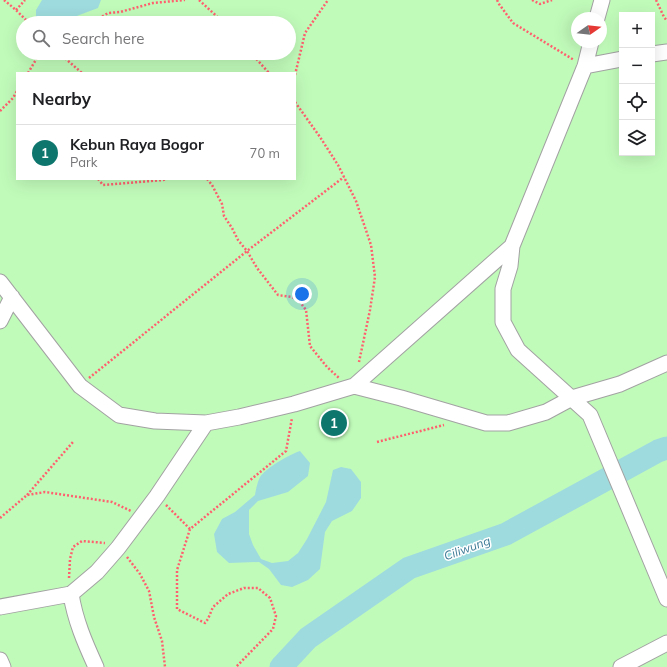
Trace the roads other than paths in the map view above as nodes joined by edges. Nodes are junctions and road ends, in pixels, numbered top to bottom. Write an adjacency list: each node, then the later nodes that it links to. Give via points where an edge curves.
1 (602, 0): 2 (lane)
2 (599, 12)
3 (590, 48): 7 (lane)
4 (667, 52): 5 (lane)
5 (655, 54)
6 (619, 60): 7 (lane)
7 (585, 66): 8 (lane)
8 (512, 246): 13 (lane); 14 (lane, via 510,266 503,289 503,322 518,350)
9 (0, 282): 10 (lane)
10 (12, 296): 11 (lane); 15 (lane, via 80,386 119,415 155,421)
11 (0, 321)
12 (667, 363): 14 (lane, via 620,384)
13 (354, 386): 14 (lane, via 486,423 508,423 546,412); 15 (lane, via 294,404)
14 (572, 398): 17 (lane, via 590,415)
15 (206, 423): 16 (lane, via 118,548 97,572)
16 (71, 594): 18 (lane); 22 (lane, via 80,632)
17 (667, 599)
18 (0, 607)
19 (667, 643): 23 (lane)
20 (0, 660): 21 (lane)
21 (3, 667)
22 (96, 667)
23 (621, 667)

